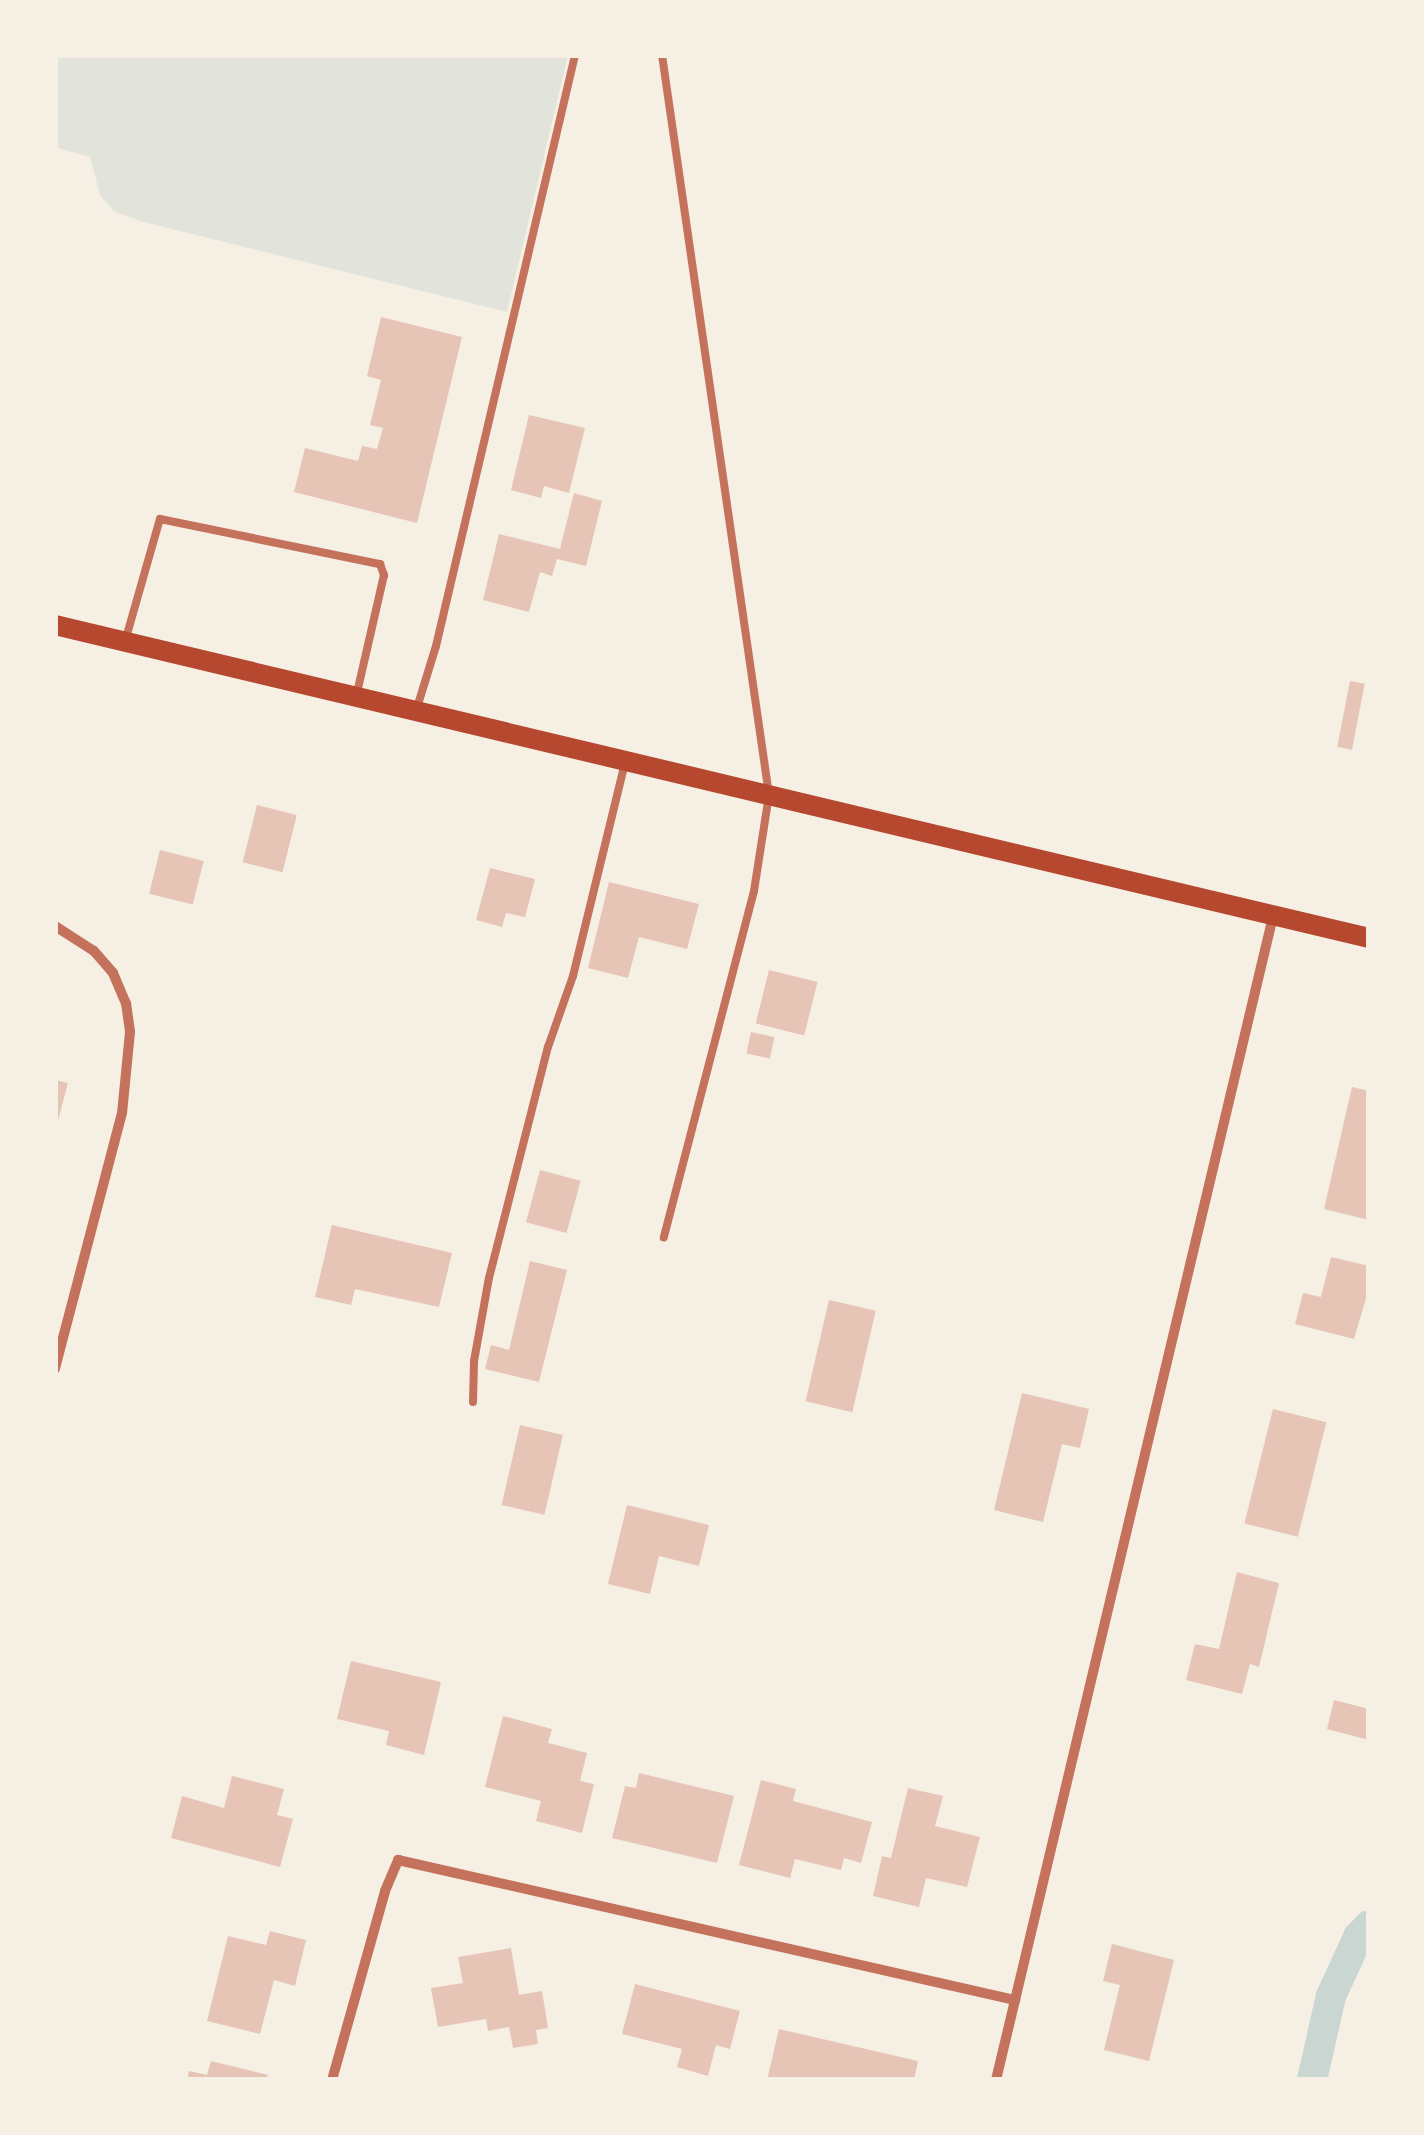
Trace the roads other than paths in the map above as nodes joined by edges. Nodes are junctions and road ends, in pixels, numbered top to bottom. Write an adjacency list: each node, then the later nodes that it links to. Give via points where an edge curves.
1 (575, 55): 6 (lane)
2 (662, 55): 8 (lane)
3 (55, 625): 4 (main road)
4 (125, 642): 5 (main road); 5 (lane, via 160,519 380,564 384,575)
5 (356, 698): 6 (main road)
6 (416, 711): 7 (main road)
7 (625, 762): 8 (main road); 14 (lane, via 574,976 548,1047 488,1278)
8 (770, 796): 9 (main road); 12 (lane, via 754,892)
9 (1274, 916): 11 (main road); 15 (street)
10 (55, 926): 13 (street, via 113,972 126,1003 128,1074)
11 (1369, 938)
12 (664, 1237)
13 (55, 1370)
14 (473, 1402)
15 (1015, 2000): 16 (street, via 398,1860); 17 (street)
16 (332, 2080)
17 (996, 2080)

